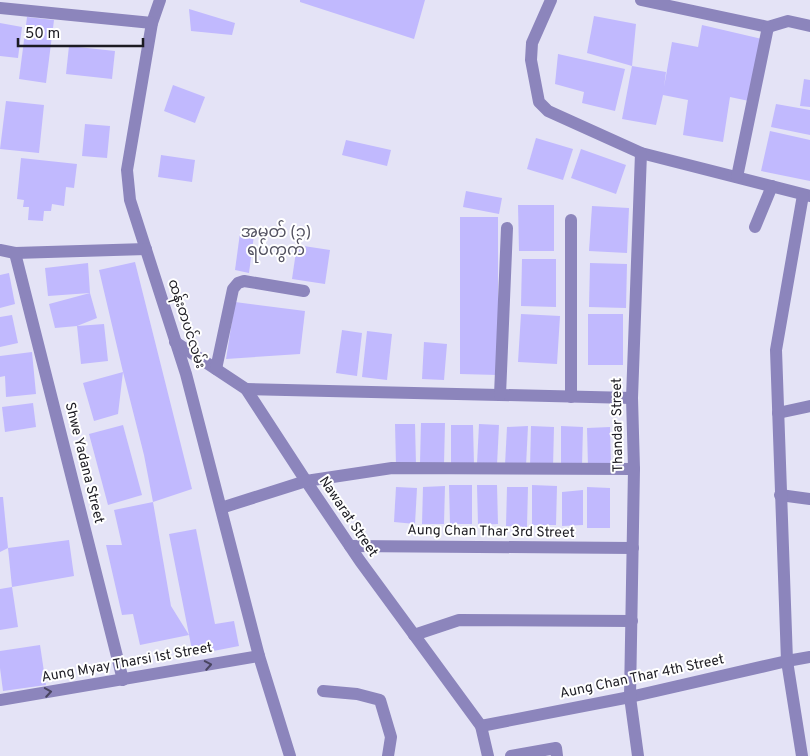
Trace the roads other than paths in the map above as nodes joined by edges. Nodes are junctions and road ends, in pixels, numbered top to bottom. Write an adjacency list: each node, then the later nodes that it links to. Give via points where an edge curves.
1 (160, 0): 6 (street, ထန်းတပင်လမ်း)
2 (550, 0): 9 (street, via 532,43 531,60 539,102 548,111)
3 (641, 0): 8 (street)
4 (20, 5): 5 (street); 6 (street)
5 (0, 8)
6 (152, 23): 16 (street, ထန်းတပင်လမ်း, via 127,170 130,200)
7 (810, 26): 8 (street, via 788,21)
8 (768, 27): 10 (street)
9 (641, 153): 10 (street); 25 (street, Thandar Street)
10 (736, 177): 11 (street)
11 (772, 186): 12 (street); 14 (street)
12 (807, 195): 27 (street, via 776,350)
13 (571, 220): 24 (street)
14 (755, 227)
15 (507, 228): 23 (street)
16 (146, 249): 18 (street); 20 (street, ထန်းတပင်လမ်း)
17 (0, 250): 18 (street)
18 (15, 253): 40 (street, Shwe Yadana Street)
19 (304, 291): 21 (street, via 238,282 233,289)
20 (175, 342): 21 (street, Nawarat Street); 32 (street, ထန်းတပင်လမ်း)
21 (216, 369): 22 (street, Nawarat Street)
22 (246, 389): 23 (street); 29 (street, Nawarat Street)
23 (500, 395): 24 (street)
24 (571, 397): 25 (street)
25 (632, 398): 28 (street, Thandar Street)
26 (810, 406): 27 (street)
27 (778, 413): 30 (street)
28 (634, 469): 29 (street, via 392,468); 34 (street, Thandar Street)
29 (306, 481): 32 (street); 33 (street, Nawarat Street)
30 (780, 495): 31 (street); 39 (street)
31 (810, 499)
32 (221, 508): 37 (street, ထန်းတပင်လမ်း)
33 (350, 546): 34 (street, Aung Chan Thar 3rd Street); 36 (street, Nawarat Street)
34 (633, 548): 35 (street, Thandar Street)
35 (632, 621): 36 (street, via 458,620); 42 (street, Thandar Street)
36 (414, 635): 44 (street, Nawarat Street)
37 (259, 656): 40 (street, Aung Myay Tharsi 1st Street, one-way to 37); 45 (street, ထန်းတပင်လမ်း)
38 (810, 657): 39 (street, Aung Chan Thar 4th Street)
39 (787, 661): 42 (street, Aung Chan Thar 4th Street); 51 (street)
40 (123, 680): 43 (street, Aung Myay Tharsi 1st Street, one-way to 40)
41 (323, 691): 46 (street, via 380,700 391,737)
42 (630, 697): 44 (street, Aung Chan Thar 4th Street); 50 (street, Thandar Street)
43 (0, 700)
44 (481, 726): 47 (street)
45 (290, 756)
46 (388, 756)
47 (488, 756)
48 (511, 756): 49 (street, via 556,748)
49 (558, 756)
50 (638, 756)
51 (802, 756)

